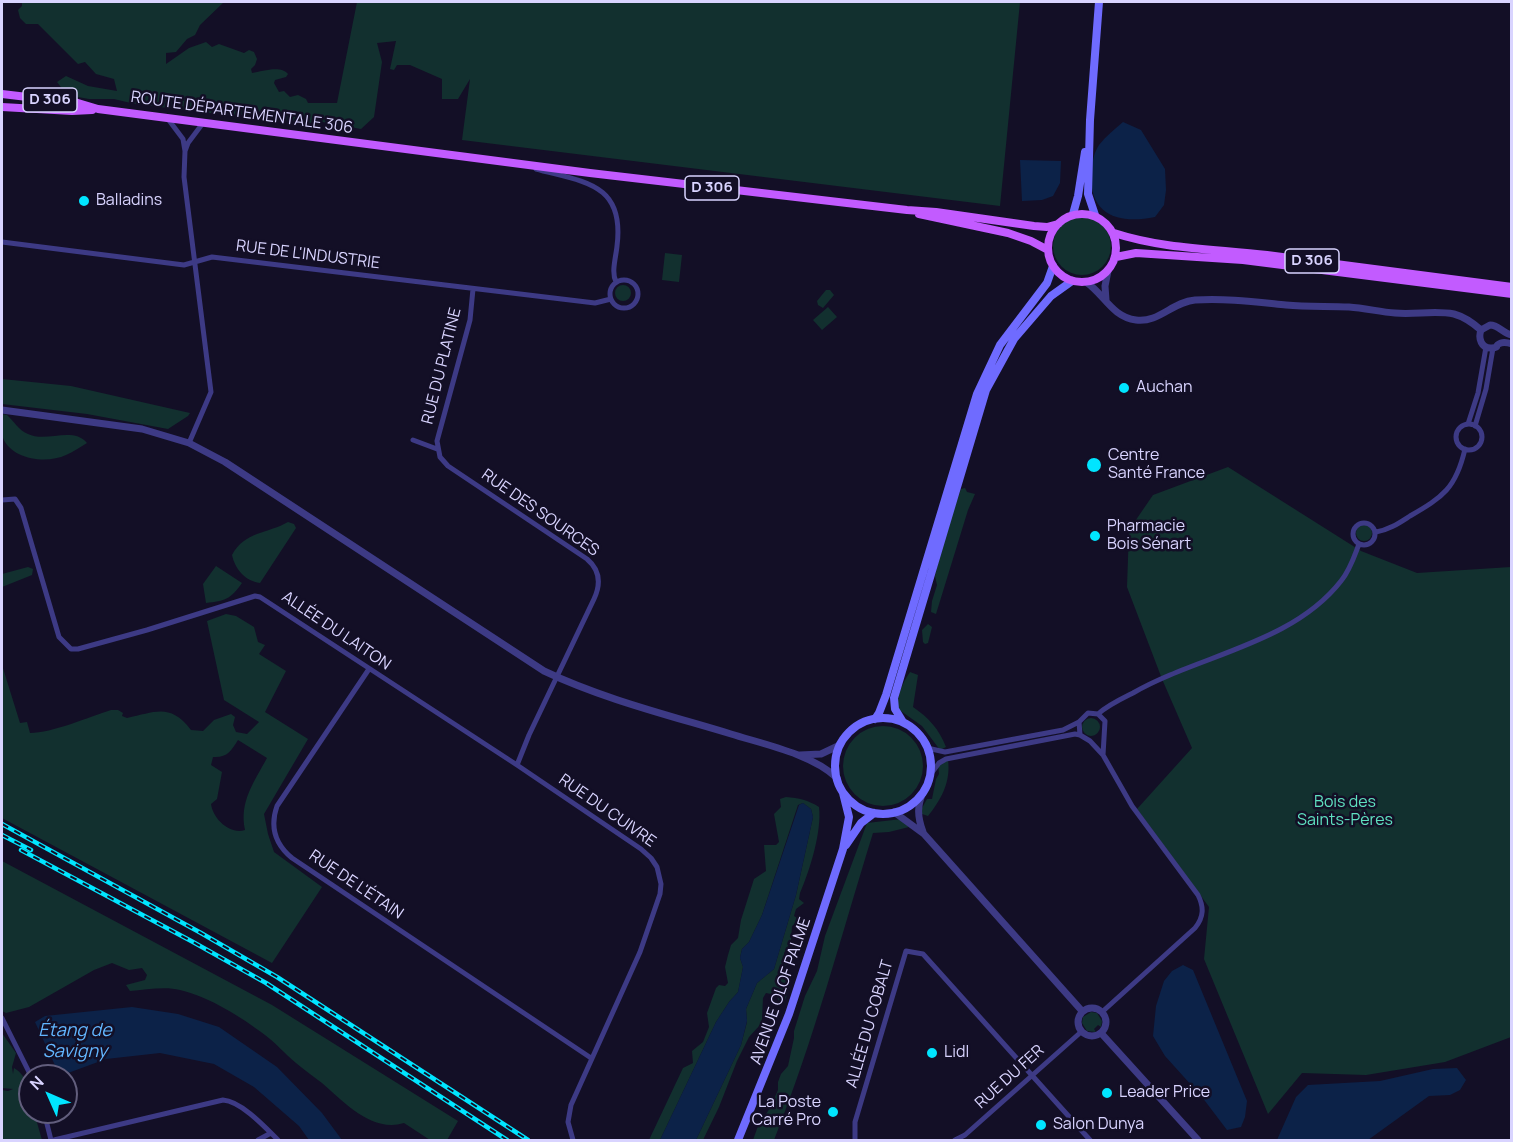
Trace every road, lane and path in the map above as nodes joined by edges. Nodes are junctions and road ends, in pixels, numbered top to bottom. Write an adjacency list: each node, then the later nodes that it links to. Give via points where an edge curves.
1 (1099, 2): 6 (main road)
2 (2, 94): 4 (main road, ROUTE DÉPARTEMENTALE 306 / D 306)
3 (2, 107): 4 (main road, D 306)
4 (98, 109): 5 (main road, ROUTE DÉPARTEMENTALE 306 / D 306)
5 (167, 117): 7 (main road, ROUTE DÉPARTEMENTALE 306 / D 306); 8 (street, via 183,139)
6 (1090, 120): 11 (main road); 12 (main road, via 1088,194)
7 (203, 123): 8 (street); 9 (main road, ROUTE DÉPARTEMENTALE 306 / D 306)
8 (185, 151): 18 (street, via 184,177)
9 (517, 164): 10 (main road, D 306); 22 (street, via 584,182 609,198 620,227 614,268)
10 (907, 210): 13 (main road, D 306, via 1034,226); 16 (main road, D 306, via 1008,233)
11 (1073, 214): 12 (main road); 13 (main road)
12 (1095, 215): 14 (main road)
13 (1058, 224): 16 (main road)
14 (1114, 233): 17 (main road); 24 (main road, D 306, via 1168,246)
15 (2, 242): 18 (street, RUE DE L'INDUSTRIE, via 184,265)
16 (1048, 250): 19 (main road)
17 (1116, 257): 20 (main road); 26 (main road, D 306, via 1136,253 1243,260)
18 (195, 261): 25 (street, RUE DE L'INDUSTRIE, via 212,257); 39 (street, via 211,392)
19 (1053, 266): 21 (main road); 42 (main road, via 1047,283 991,361 977,394)
20 (1108, 271): 23 (main road); 28 (street)
21 (1071, 281): 23 (main road); 42 (main road, via 1045,303 1007,349 986,390)
22 (616, 282): 27 (street); 27 (street, via 633,283 637,300 627,308)
23 (1086, 282): 28 (street)
24 (1512, 287)
25 (473, 289): 27 (street, RUE DE L'INDUSTRIE, via 595,303); 40 (street, RUE DU PLATINE, via 470,320)
26 (1512, 294)
27 (611, 300)
28 (1106, 300): 29 (street, via 1113,310 1134,320 1158,317 1186,302 1224,300 1451,314)
29 (1481, 330): 30 (street, via 1494,325); 34 (street, via 1480,340)
30 (1502, 332): 31 (street); 32 (street)
31 (1512, 335)
32 (1500, 343): 33 (street); 34 (street)
33 (1512, 344)
34 (1490, 347): 36 (street); 37 (street, via 1487,382)
35 (2, 410): 39 (street, via 142,429)
36 (1468, 424): 37 (street); 41 (street, via 1456,434 1457,442)
37 (1475, 426): 41 (street, via 1481,440 1473,449)
38 (412, 440): 40 (street)
39 (189, 443): 47 (street, via 225,462 515,653)
40 (437, 449): 47 (street, RUE DES SOURCES, via 448,466 587,559 597,570 598,590)
41 (1465, 449): 44 (street, via 1455,479 1443,495 1393,527)
42 (955, 478): 49 (main road); 50 (main road, via 894,698)
43 (2, 501): 46 (street, ALLÉE DU LAITON, via 15,499 21,508 59,637 71,649 255,596)
44 (1376, 532): 45 (street, via 1371,543); 45 (street, via 1368,523 1359,523 1353,530)
45 (1359, 544): 48 (street, via 1341,581 1297,619 1257,641 1150,683)
46 (369, 669): 59 (street, ALLÉE DU LAITON); 73 (street, RUE DE L'ÉTAIN, via 276,806 273,824 280,847)
47 (558, 677): 57 (street); 59 (street)
48 (1098, 714): 51 (street, via 1088,713); 53 (street, via 1105,721)
49 (875, 719): 50 (main road); 55 (main road, via 854,728)
50 (903, 722): 56 (main road, via 920,735)
51 (1079, 722): 52 (street); 56 (street, via 1064,730 945,752)
52 (1080, 735): 54 (street); 60 (street, via 946,759)
53 (1104, 735): 54 (street); 58 (street)
54 (1090, 741): 58 (street)
55 (840, 745): 57 (street, via 821,754); 61 (main road, via 835,761)
56 (927, 748): 60 (main road)
57 (797, 754): 61 (street)
58 (1103, 755): 69 (street, via 1132,806 1198,895 1203,910 1195,928)
59 (517, 765): 73 (street, RUE DU CUIVRE, via 641,849 655,862 660,875 660,894 652,922)
60 (930, 775): 62 (main road)
61 (837, 778): 63 (main road)
62 (924, 790): 64 (main road, via 911,804); 66 (street, via 918,814)
63 (843, 793): 65 (main road, via 857,806); 67 (main road, AVENUE OLOF PALME, via 849,817)
64 (894, 812): 65 (main road); 66 (street)
65 (874, 813): 67 (main road, AVENUE OLOF PALME, via 861,823)
66 (924, 834): 68 (street)
67 (843, 849): 83 (main road, AVENUE OLOF PALME, via 789,1014)
68 (1082, 1011): 69 (street, via 1092,1007); 71 (street, via 1077,1021)
69 (1102, 1012): 72 (street, via 1106,1023)
70 (2, 1018): 74 (street)
71 (1081, 1032): 72 (street, via 1091,1036); 75 (street, RUE DU FER)
72 (1101, 1033): 87 (street)
73 (591, 1058): 82 (street, RUE DU CUIVRE, via 569,1114)
74 (25, 1064)
75 (1032, 1076): 78 (street, RUE DU FER); 84 (street, ALLÉE DU COBALT, via 923,954 906,951 855,1122); 86 (street)
76 (48, 1124): 79 (street)
77 (271, 1133): 79 (street, via 241,1108 223,1100); 80 (street); 81 (street)
78 (964, 1138): 85 (street, RUE DU FER)
79 (53, 1140)
80 (258, 1140)
81 (278, 1140)
82 (573, 1140)
83 (738, 1140)
84 (855, 1140)
85 (955, 1140)
86 (1090, 1140)
87 (1198, 1140)

